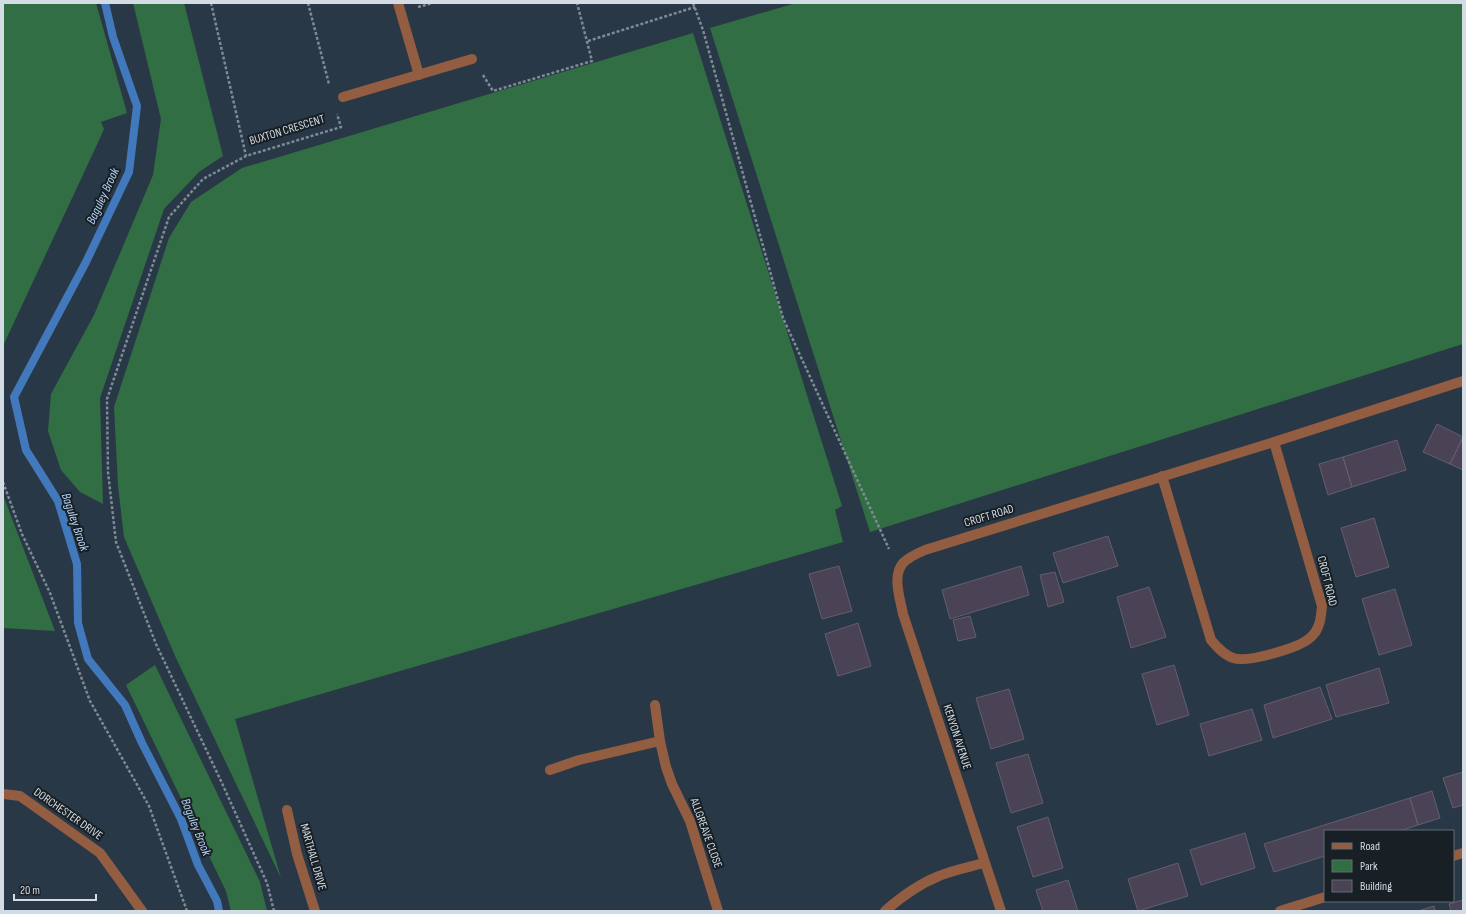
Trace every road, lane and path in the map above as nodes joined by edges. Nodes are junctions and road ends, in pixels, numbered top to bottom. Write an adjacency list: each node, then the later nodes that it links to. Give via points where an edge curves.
1 (211, 3): 12 (path, BUXTON CRESCENT)
2 (308, 3): 9 (path)
3 (398, 3): 8 (street)
4 (577, 3): 6 (path)
5 (694, 5): 6 (path); 17 (path, via 784,318)
6 (588, 41): 7 (path, via 592,61 492,90)
7 (472, 59): 8 (street)
8 (419, 75): 10 (street)
9 (329, 85)
10 (343, 97)
11 (335, 107): 12 (path, BUXTON CRESCENT, via 340,127)
12 (246, 156): 27 (path, via 203,179 169,217 107,399 108,472 116,542 156,644 267,882)
13 (1463, 380): 14 (street, CROFT ROAD)
14 (1274, 442): 15 (street, CROFT ROAD); 15 (street, CROFT ROAD, via 1322,606 1321,622 1311,637 1294,647 1254,658 1233,658 1221,651 1212,640)
15 (1162, 476): 17 (street, CROFT ROAD, via 925,550 904,561)
16 (3, 482): 26 (path, via 22,534 50,593 90,700 150,806)
17 (898, 570): 23 (street, KENYON AVENUE, via 897,588 903,614)
18 (655, 705): 19 (street, ALLGREAVE CLOSE)
19 (660, 741): 20 (street, via 579,760); 29 (street, ALLGREAVE CLOSE, via 666,767 690,821)
20 (550, 770)
21 (3, 794): 25 (street, DORCHESTER DRIVE, via 20,796 100,853)
22 (287, 810): 28 (street, MARTHALL DRIVE, via 297,854)
23 (984, 863): 30 (street, via 939,876 916,888); 31 (street, KENYON AVENUE)
24 (1324, 897): 32 (street)
25 (142, 911)
26 (187, 911)
27 (274, 911)
28 (315, 911)
29 (718, 911)
30 (885, 911)
31 (1001, 911)
32 (1280, 911)

